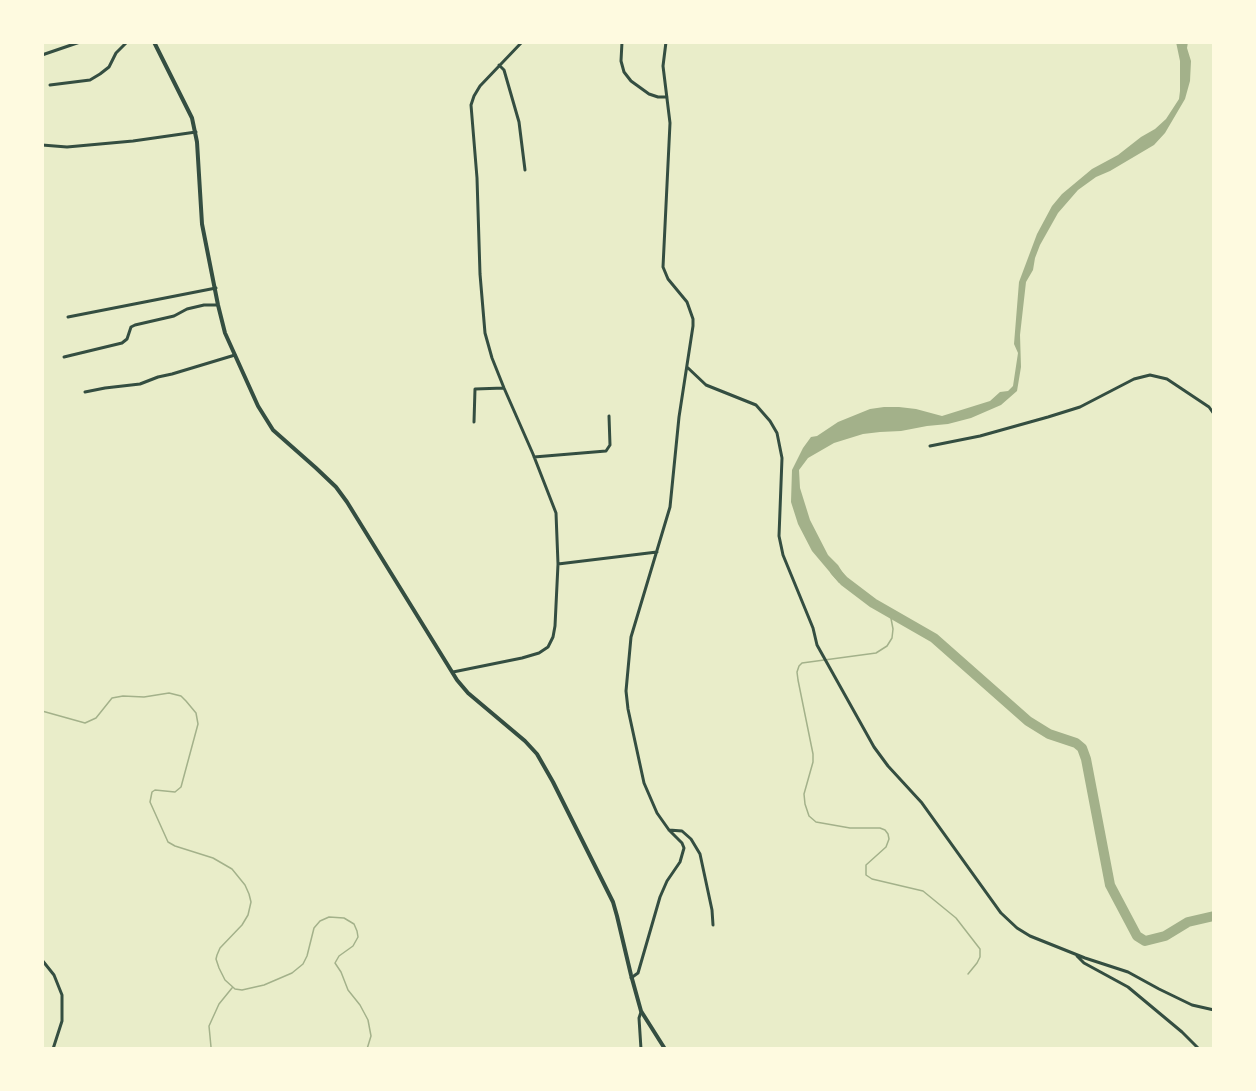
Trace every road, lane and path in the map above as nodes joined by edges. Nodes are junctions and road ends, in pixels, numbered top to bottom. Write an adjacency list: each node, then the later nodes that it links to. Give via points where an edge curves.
1 (80, 42): 7 (street)
2 (127, 42): 9 (street, via 109,67 90,80)
3 (154, 42): 11 (street, via 187,107)
4 (522, 42): 8 (street)
5 (622, 42): 10 (street, via 621,61 630,81 649,94)
6 (666, 42): 10 (street, via 663,66)
7 (42, 55)
8 (499, 65): 13 (street, via 504,70 519,122); 20 (street, via 480,86 471,105 484,333)
9 (50, 86)
10 (667, 97): 19 (street, via 670,123 663,267 687,302 693,319)
11 (195, 132): 12 (street, via 67,147); 14 (street, via 202,224)
12 (42, 145)
13 (525, 170)
14 (216, 288): 15 (street); 16 (street)
15 (218, 305): 17 (street); 18 (street, via 187,309 135,325 122,343)
16 (68, 317)
17 (235, 355): 21 (street, via 140,384); 29 (street, via 266,421 342,494)
18 (64, 357)
19 (687, 367): 27 (street, via 670,507); 32 (street, via 706,385 756,405 777,433 782,458 779,537 783,555 820,652 874,747 922,803 1001,913 1030,936)
20 (504, 388): 24 (street, via 475,389); 26 (street)
21 (85, 392)
22 (1214, 414): 25 (street, via 1167,379 1150,375 1048,417)
23 (609, 416): 26 (street, via 610,445 606,451)
24 (474, 422)
25 (930, 446)
26 (534, 457): 28 (street, via 556,513)
27 (657, 552): 28 (street); 30 (street, via 631,636 626,691 644,783)
28 (558, 564): 29 (street, via 555,626 548,647 522,658)
29 (451, 673): 34 (street, via 468,693 525,741 545,767 613,902)
30 (669, 830): 31 (street, via 682,831 700,854); 34 (street, via 684,848 681,862 660,897 638,973)
31 (713, 925)
32 (1075, 954): 35 (street, via 1128,972 1192,1005); 40 (street, via 1136,993)
33 (42, 960): 37 (street, via 62,995 62,1021)
34 (632, 978): 36 (street)
35 (1214, 1010)
36 (641, 1011): 38 (street); 39 (street)
37 (53, 1049)
38 (641, 1049)
39 (665, 1049)
40 (1199, 1049)

